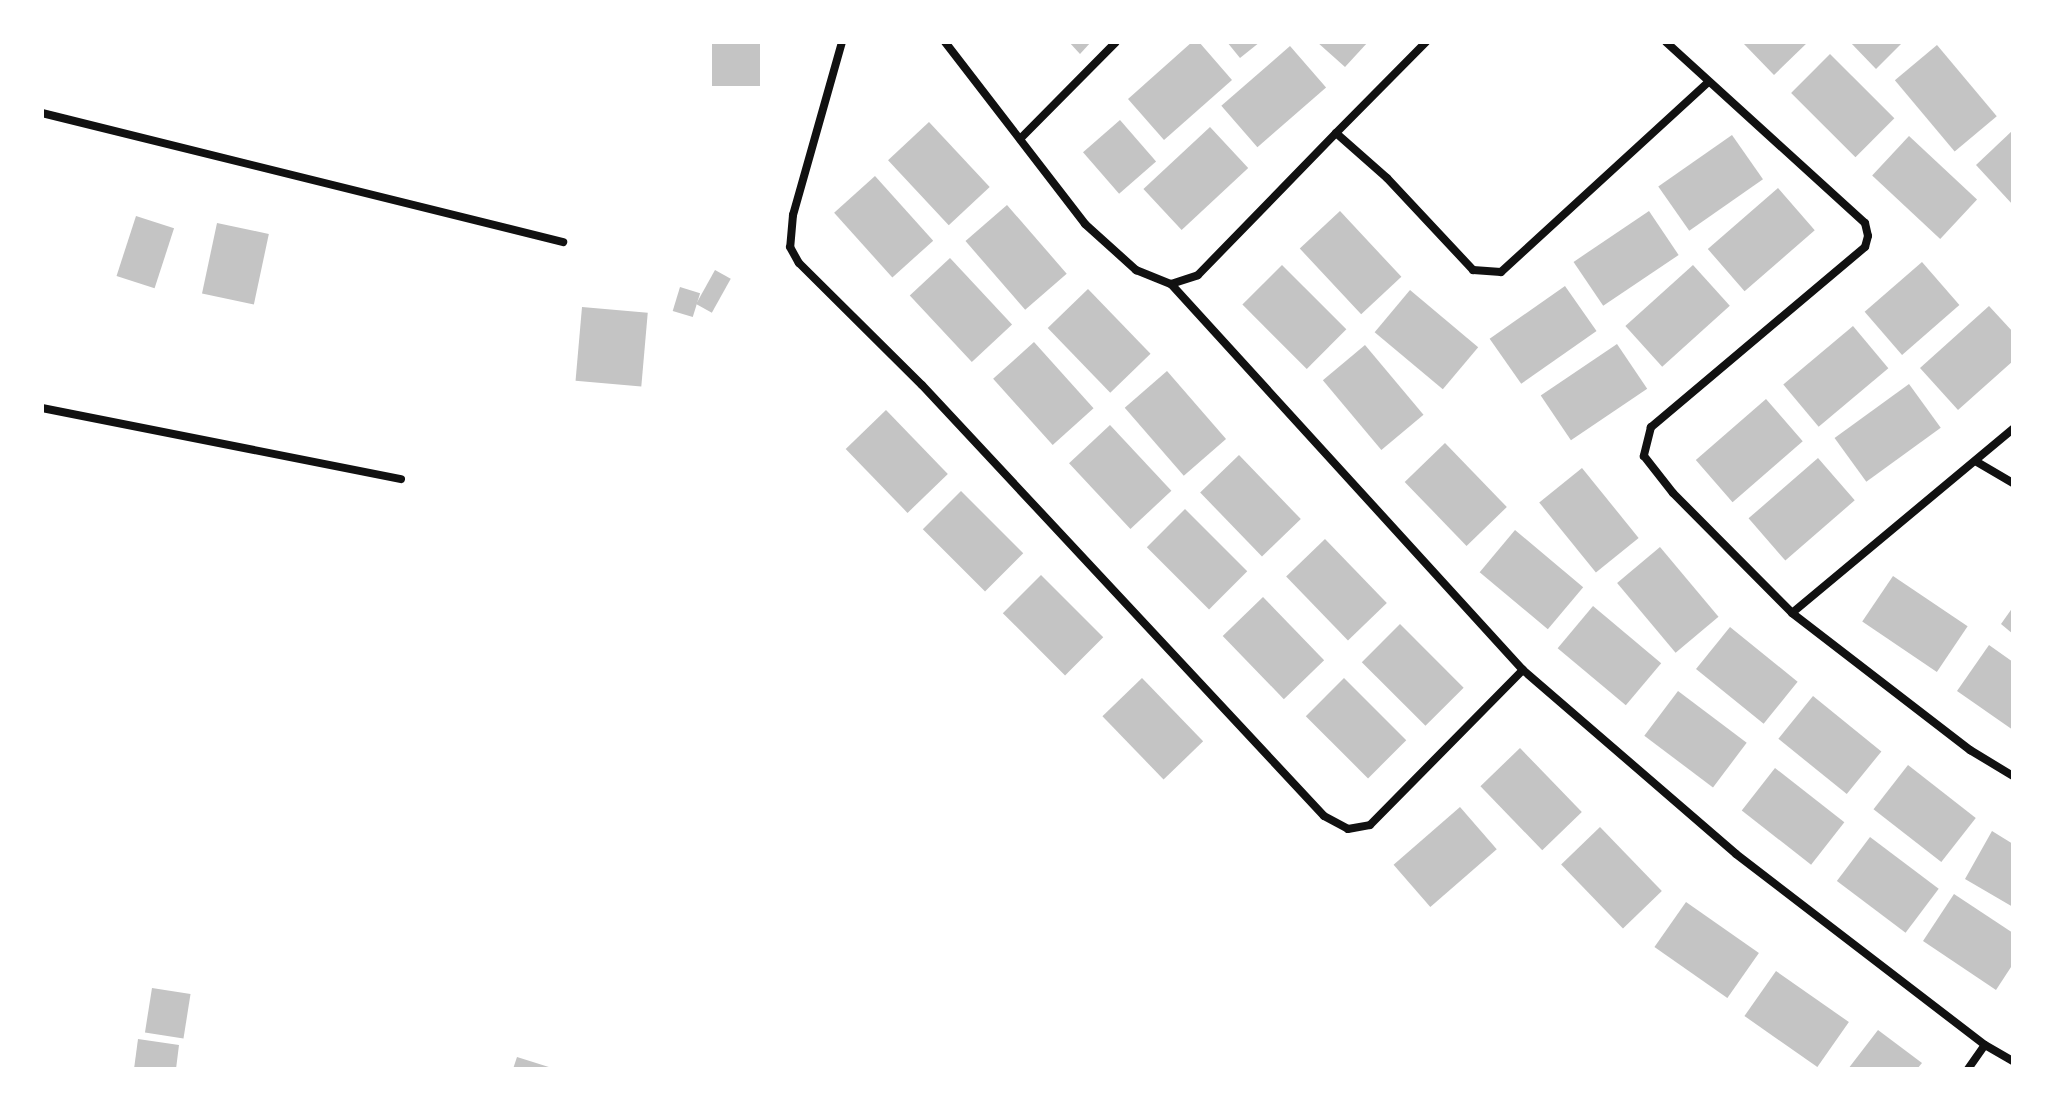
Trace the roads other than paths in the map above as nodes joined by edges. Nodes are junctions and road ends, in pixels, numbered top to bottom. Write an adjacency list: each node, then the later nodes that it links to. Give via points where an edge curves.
1 (842, 42): 18 (street, via 793,215 790,247 799,263 922,385 1324,816 1348,829 1370,825)
2 (945, 42): 9 (street)
3 (1116, 42): 9 (street)
4 (1426, 42): 8 (street)
5 (1666, 42): 6 (street)
6 (1707, 83): 8 (street, via 1501,272 1473,270 1387,178); 17 (street, via 1865,223 1868,236 1865,247 1651,427 1645,441 1644,456 1673,493)
7 (42, 113): 10 (street)
8 (1336, 133): 11 (street, via 1198,275)
9 (1020, 139): 11 (street, via 1085,224 1136,270)
10 (563, 242)
11 (1171, 284): 18 (street)
12 (42, 408): 15 (street)
13 (2013, 429): 14 (street)
14 (1977, 462): 16 (street); 17 (street)
15 (401, 479)
16 (2013, 483)
17 (1792, 613): 19 (street, via 1970,750)
18 (1523, 670): 20 (street, via 1736,854)
19 (2013, 776)
20 (1985, 1045): 21 (street); 22 (street)
21 (2013, 1061)
22 (1968, 1069)

